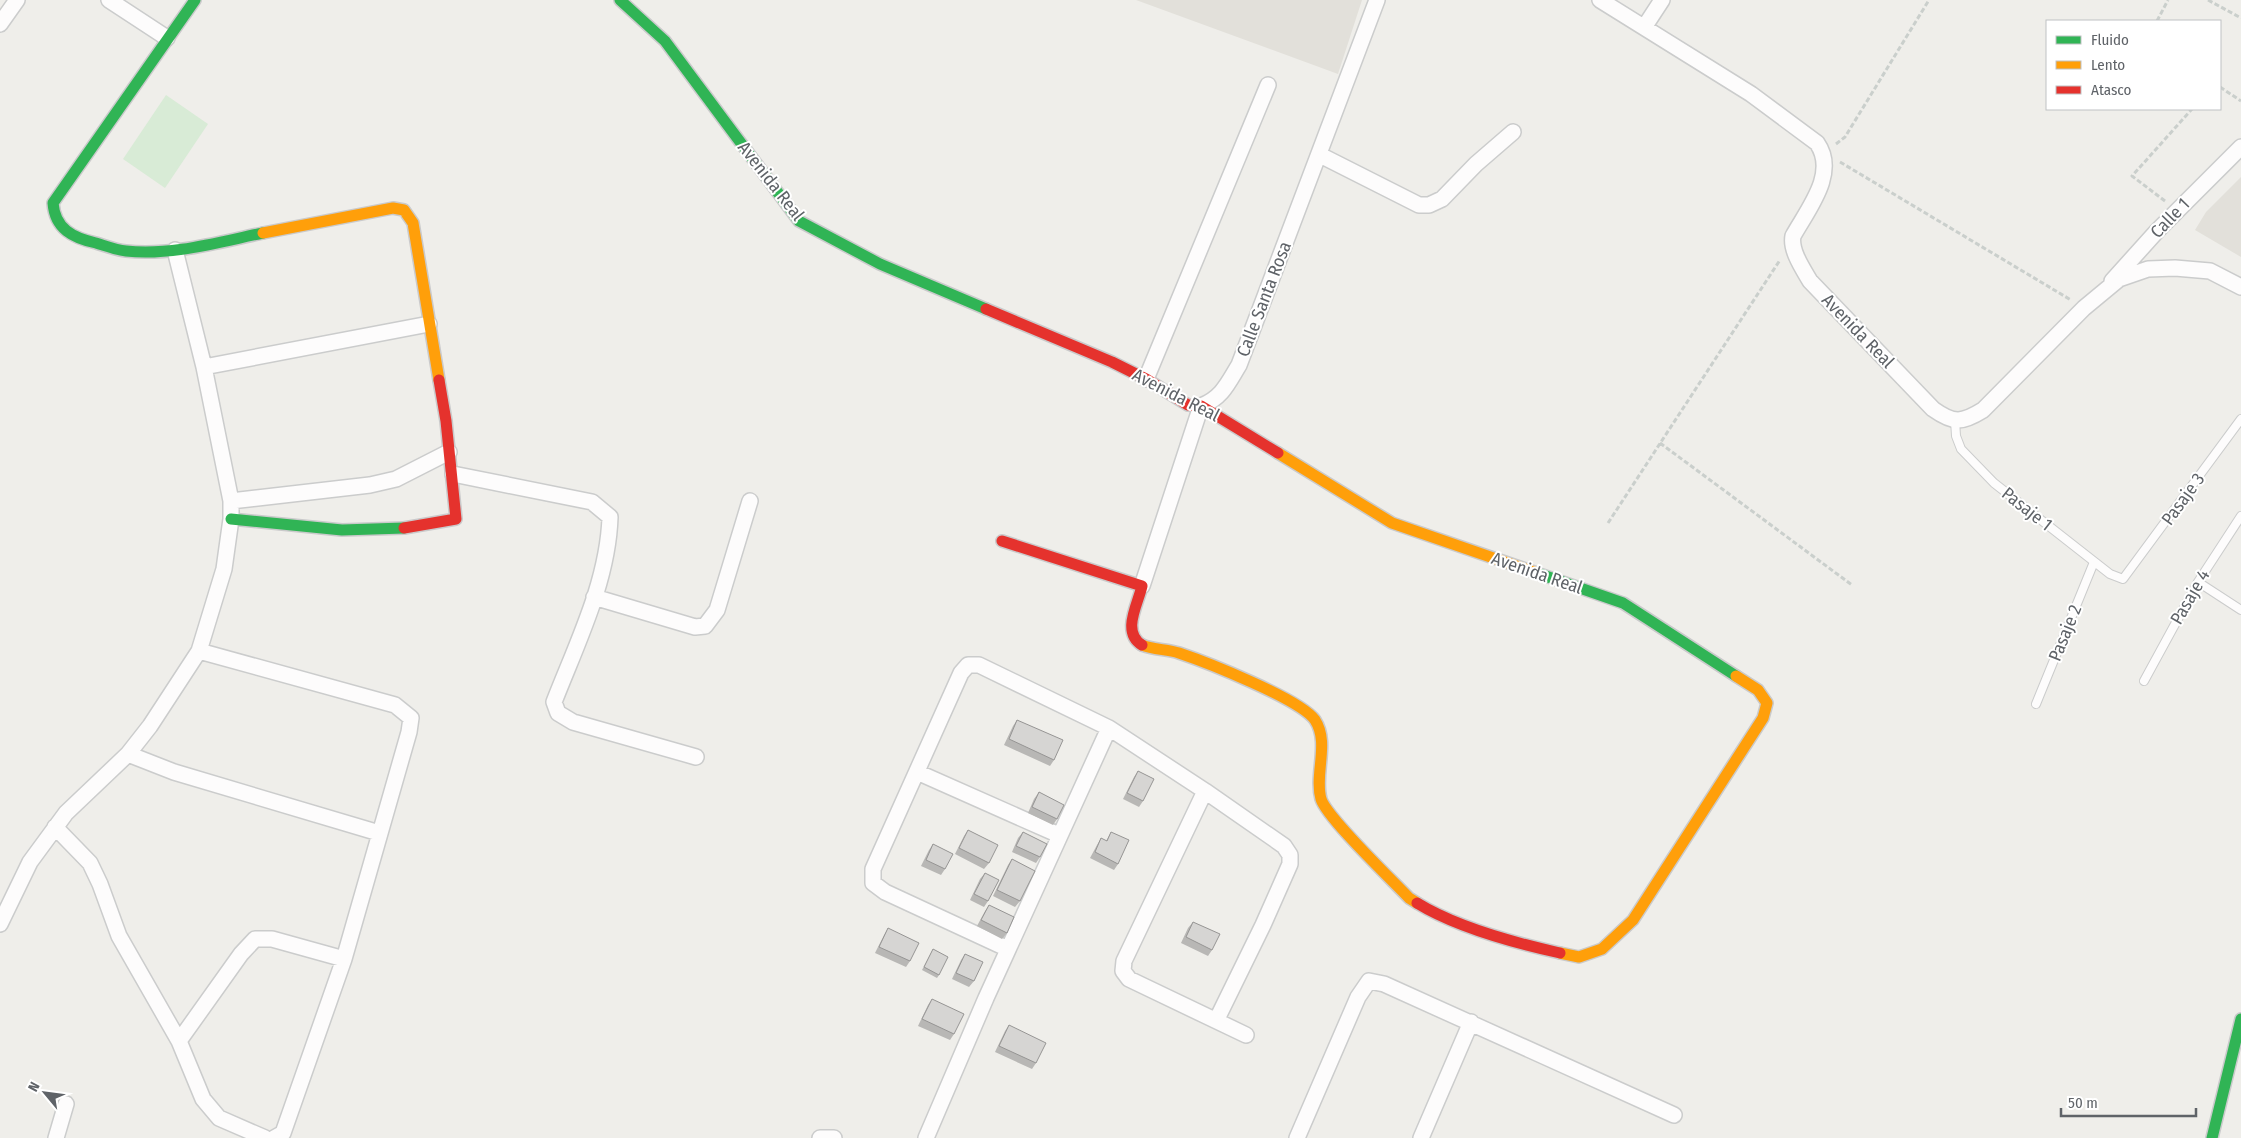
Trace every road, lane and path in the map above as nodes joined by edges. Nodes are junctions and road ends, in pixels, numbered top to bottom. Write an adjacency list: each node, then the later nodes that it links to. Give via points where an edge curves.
1 (16, 0): 13 (street)
2 (109, 0): 15 (street)
3 (195, 0): 15 (street)
4 (620, 0): 32 (street, Avenida Real, via 664,41 799,221 880,264)
5 (1377, 0): 23 (street, Calle Santa Rosa)
6 (1600, 0): 14 (street)
7 (1662, 0): 14 (street)
8 (1929, 0): 22 (path, via 1845,137)
9 (2168, 0): 12 (path)
10 (2208, 0): 11 (path)
11 (2241, 18)
12 (2158, 20)
13 (0, 24)
14 (1645, 26): 22 (street, via 1766,104 1805,132)
15 (167, 38): 26 (street, via 53,203 54,217 78,238 126,251)
16 (1268, 85): 32 (street)
17 (2221, 88): 18 (path)
18 (2241, 101)
19 (2191, 110): 24 (path, via 2132,176)
20 (1513, 132): 23 (street, via 1442,198 1429,205 1419,205)
21 (2241, 147): 24 (street, Calle 1)
22 (1824, 152): 25 (street, via 1823,179); 29 (path)
23 (1320, 155): 33 (street, Calle Santa Rosa, via 1239,364 1222,394)
24 (2178, 210): 28 (street, Calle 1)
25 (1792, 243): 35 (street, Avenida Real, via 1810,282 1933,409); 36 (path)
26 (175, 250): 30 (street, via 393,208 404,210 412,222); 31 (street)
27 (2241, 287): 28 (street, via 2210,271 2175,268 2148,269 2119,278)
28 (2102, 291): 29 (street)
29 (2084, 308): 35 (street, via 1983,410 1968,419)
30 (429, 324): 31 (street); 37 (street)
31 (204, 367): 40 (street)
32 (1146, 379): 33 (street, Avenida Real, via 1188,405)
33 (1201, 406): 49 (street); 49 (street, Avenida Real, via 1392,523 1583,588 1631,608 1758,690 1767,703 1763,718 1633,920 1602,949 1579,957 1523,945 1433,913 1409,898 1321,802 1318,787 1321,737 1314,719 1238,677 1178,653 1141,645 1133,638 1131,628)
34 (2241, 419): 46 (lane, Pasaje 3)
35 (1955, 420): 45 (lane, Pasaje 1, via 1961,449 1994,483)
36 (1660, 443): 43 (path); 48 (path)
37 (449, 452): 38 (street); 40 (street, via 396,479 370,485)
38 (453, 474): 42 (street, via 456,519 399,529 342,530); 50 (street, via 592,502 610,517 609,537)
39 (750, 501): 50 (street, via 717,610 706,626 695,627)
40 (231, 502): 42 (street)
41 (2241, 516): 47 (lane, Pasaje 4)
42 (231, 519): 52 (street, via 224,569)
43 (1608, 523)
44 (1002, 541): 49 (street)
45 (2094, 562): 46 (lane, Pasaje 1, via 2110,574); 54 (lane, Pasaje 2)
46 (2124, 578)
47 (2198, 582): 51 (lane); 53 (lane, Pasaje 4)
48 (1852, 585)
49 (1142, 586)
50 (594, 597): 57 (street, via 554,702 558,713 572,722)
51 (2241, 610)
52 (200, 651): 56 (street); 61 (street, via 395,705 411,718)
53 (2144, 681)
54 (2036, 704)
55 (1109, 728): 58 (street, via 979,665 968,665); 59 (street); 62 (street)
56 (128, 754): 60 (street); 61 (street, via 174,772)
57 (696, 757)
58 (917, 772): 62 (street); 64 (street, via 873,869 873,883 885,892)
59 (1205, 791): 66 (street, via 1284,846 1290,855 1290,864 1264,924); 66 (street, via 1122,971 1129,979)
60 (55, 827): 63 (street, via 30,862); 70 (street, via 90,863 119,936)
61 (379, 833): 65 (street)
62 (1059, 835): 64 (street)
63 (0, 924)
64 (1008, 949): 78 (street)
65 (344, 959): 70 (street, via 272,939 254,940); 75 (street, via 282,1132)
66 (1217, 1019): 69 (street)
67 (2241, 1019): 81 (street)
68 (1471, 1022): 72 (street); 79 (street, via 1384,984 1369,981 1358,997); 80 (street)
69 (1246, 1034)
70 (180, 1040): 74 (street, via 203,1099 219,1118)
71 (66, 1104): 73 (street)
72 (1674, 1115)
73 (56, 1138)
74 (265, 1138)
75 (274, 1138)
76 (820, 1138): 77 (street)
77 (834, 1138)
78 (926, 1138)
79 (1297, 1138)
80 (1421, 1138)
81 (2212, 1138)

